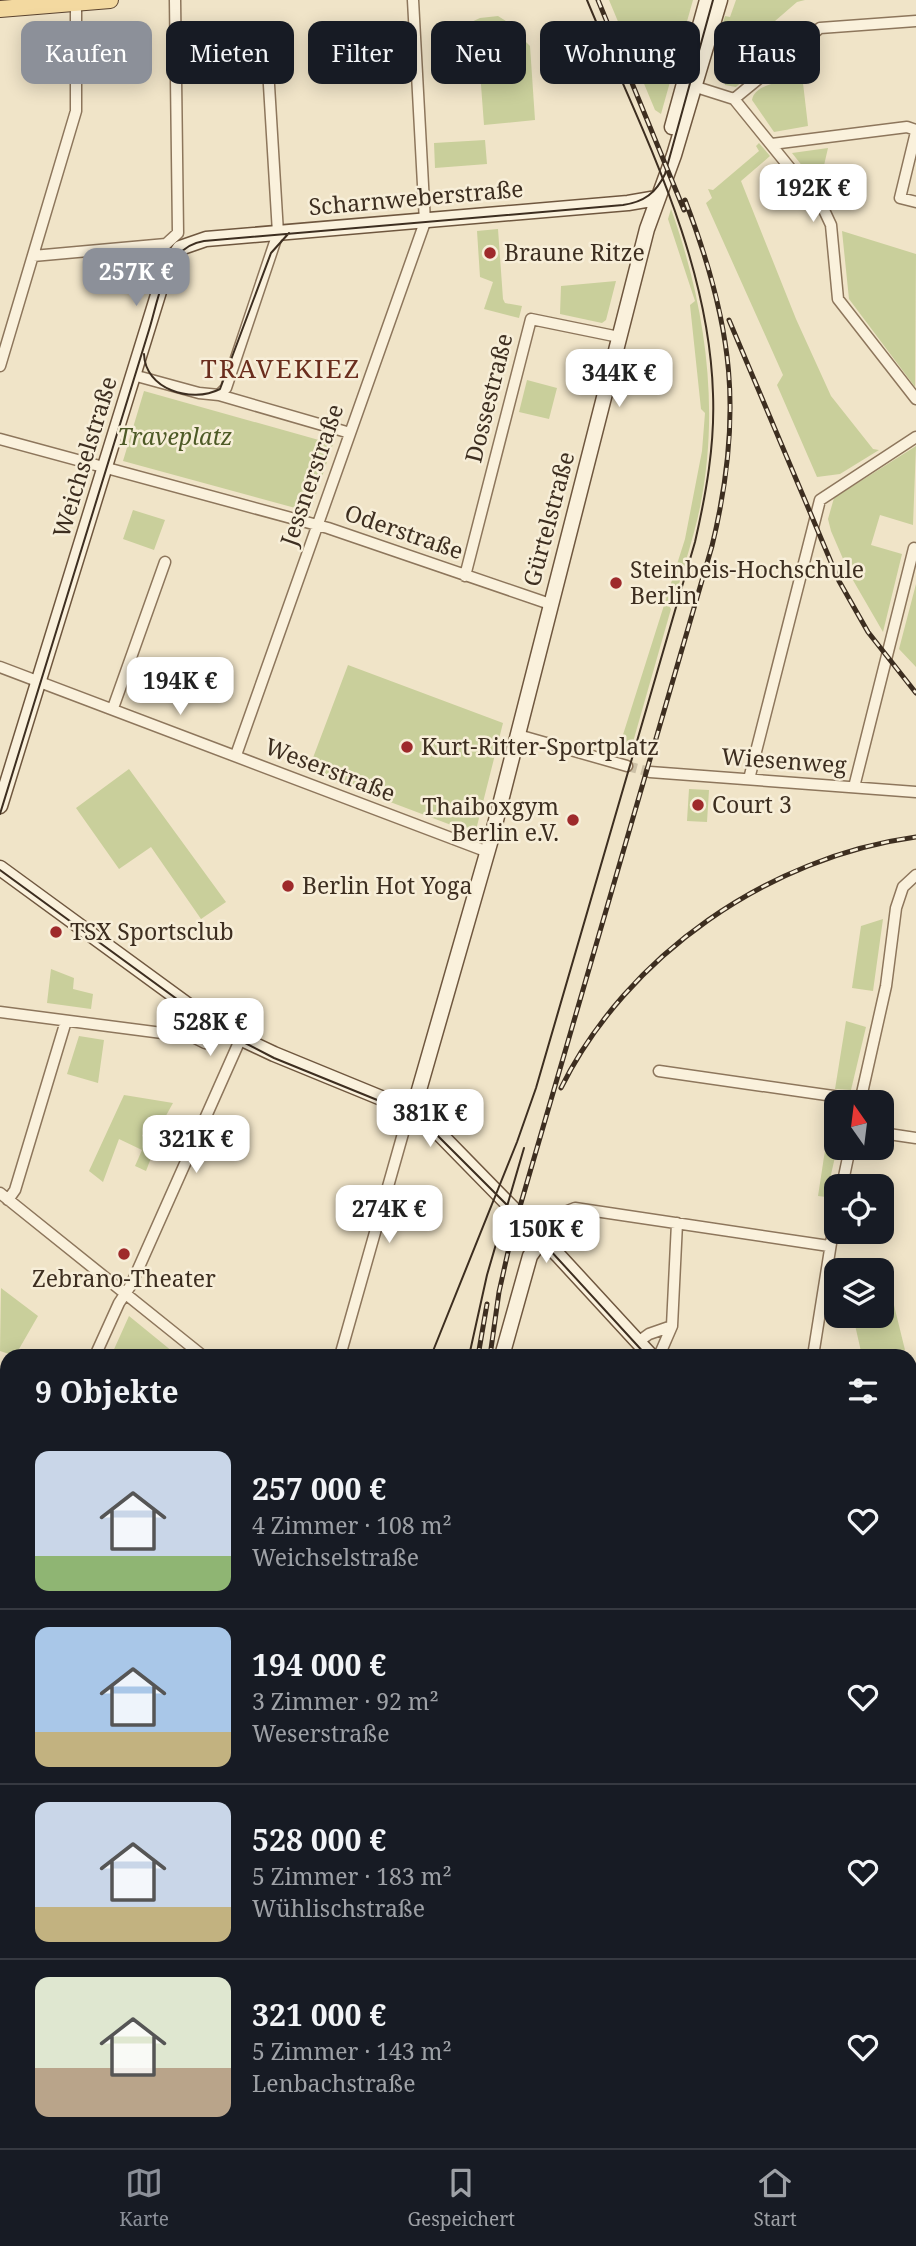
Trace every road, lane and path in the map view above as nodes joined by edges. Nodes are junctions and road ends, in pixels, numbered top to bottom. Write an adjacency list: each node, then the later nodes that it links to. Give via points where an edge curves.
1 (110, 0): 6 (main road)
2 (175, 0): 18 (street, Weichselstraße)
3 (413, 0): 16 (street, Jessnerstraße)
4 (707, 0): 14 (main road, Gürtelstraße, via 656,180)
5 (720, 0): 10 (main road, Gürtelstraße)
6 (76, 3): 7 (main road); 19 (street, via 76,111)
7 (0, 9)
8 (916, 21): 11 (street, via 820,28)
9 (270, 84): 17 (street)
10 (693, 86): 11 (street); 14 (main road, Gürtelstraße)
11 (734, 99): 13 (street)
12 (916, 131): 13 (street, via 907,127); 15 (street, via 900,198)
13 (772, 144): 23 (street, via 828,218 838,299)
14 (657, 198): 16 (main road, Scharnweberstraße); 20 (main road, Gürtelstraße)
15 (916, 202)
16 (426, 220): 17 (main road, Scharnweberstraße); 25 (street, Jessnerstraße)
17 (278, 233): 18 (main road, Scharnweberstraße); 24 (street, via 226,388)
18 (177, 243): 19 (street, Scharnweberstraße); 22 (main road, Weichselstraße)
19 (33, 256): 21 (street)
20 (619, 337): 32 (street, Dossestraße, via 531,319); 33 (main road, Gürtelstraße)
21 (0, 366)
22 (133, 375): 24 (street); 28 (main road, Weichselstraße)
23 (914, 394)
24 (219, 395): 25 (street)
25 (351, 427): 29 (street, Jessnerstraße)
26 (916, 437): 41 (street, via 820,500)
27 (0, 439): 28 (street, Oderstraße)
28 (106, 468): 29 (street, Oderstraße); 35 (main road, Weichselstraße)
29 (317, 526): 32 (street, Oderstraße); 38 (street, Jessnerstraße)
30 (914, 548): 42 (street)
31 (165, 562): 36 (street)
32 (465, 576): 33 (street, Oderstraße)
33 (550, 604): 37 (main road, Gürtelstraße)
34 (0, 667): 35 (street, Weserstraße)
35 (40, 682): 36 (street, Weserstraße); 44 (main road, Weichselstraße)
36 (113, 708): 38 (street, Weserstraße)
37 (518, 736): 39 (street); 45 (main road, Gürtelstraße)
38 (236, 755): 45 (street, Weserstraße)
39 (627, 766)
40 (650, 772): 41 (street, Wiesenweg)
41 (749, 779): 42 (street, Wiesenweg)
42 (853, 787): 43 (street, Wiesenweg)
43 (916, 792)
44 (0, 806)
45 (488, 852): 55 (main road, Gürtelstraße)
46 (0, 869): 50 (main road)
47 (916, 875): 53 (street, via 903,887 896,908 886,986)
48 (0, 1012): 49 (street)
49 (66, 1021): 50 (street, via 193,1037 198,1042 207,1042); 58 (street, via 15,1190)
50 (215, 1025): 51 (main road)
51 (240, 1040): 55 (main road); 62 (street)
52 (659, 1070): 54 (street)
53 (862, 1090)
54 (824, 1095)
55 (413, 1111): 60 (main road); 67 (street)
56 (894, 1135): 57 (street)
57 (916, 1138)
58 (4, 1197): 62 (street)
59 (677, 1223): 60 (street, via 568,1209); 61 (street); 63 (street)
60 (542, 1239): 64 (main road); 68 (main road, via 530,1256)
61 (830, 1246): 71 (street)
62 (125, 1295): 65 (street); 66 (street)
63 (672, 1326): 64 (street); 70 (street)
64 (638, 1342): 69 (main road)
65 (98, 1349)
66 (194, 1349)
67 (343, 1349)
68 (504, 1349)
69 (644, 1349)
70 (662, 1349)
71 (814, 1349)

